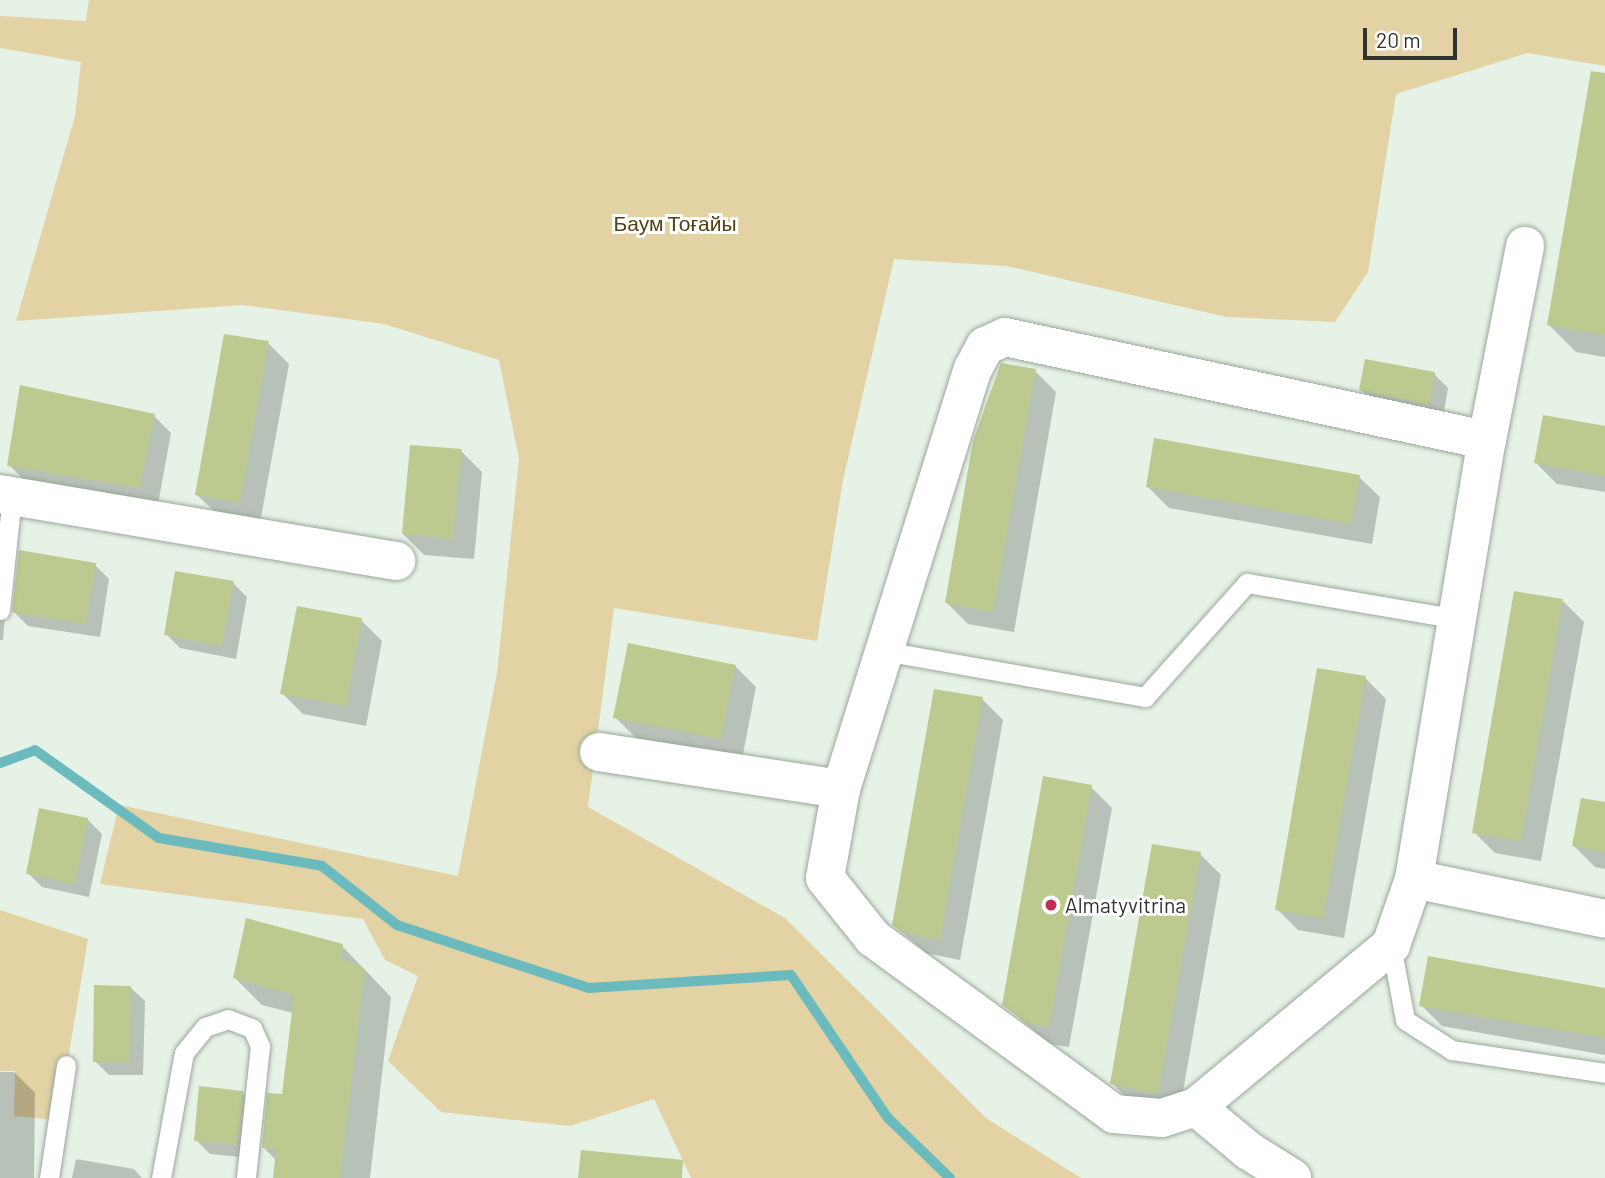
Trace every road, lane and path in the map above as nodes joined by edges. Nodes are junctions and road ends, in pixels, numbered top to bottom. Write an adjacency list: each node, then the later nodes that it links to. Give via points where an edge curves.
1 (1525, 246): 2 (street)
2 (1487, 440): 6 (street); 7 (street, via 1005,337 985,346 973,369)
3 (6, 495): 4 (street); 5 (lane)
4 (396, 561)
5 (0, 610)
6 (1457, 619): 7 (lane, via 1247,583 1145,697); 10 (street)
7 (884, 651): 9 (street)
8 (599, 752): 9 (street)
9 (841, 789): 15 (street, via 825,878 873,938 1115,1114 1162,1118)
10 (1414, 879): 11 (street); 12 (street)
11 (1605, 919)
12 (1391, 945): 14 (lane, via 1405,1020 1452,1050); 15 (street)
13 (66, 1065): 16 (lane)
14 (1605, 1073)
15 (1196, 1107): 19 (street, via 1249,1152)
16 (49, 1178)
17 (161, 1178): 18 (lane, via 184,1054 205,1027 228,1019 252,1028 260,1046)
18 (246, 1178)
19 (1292, 1178)

